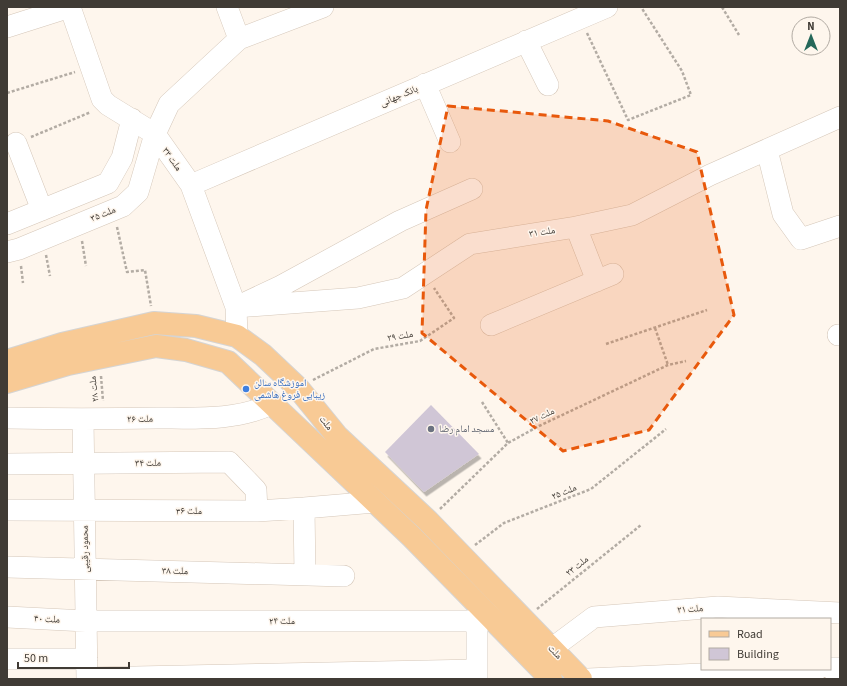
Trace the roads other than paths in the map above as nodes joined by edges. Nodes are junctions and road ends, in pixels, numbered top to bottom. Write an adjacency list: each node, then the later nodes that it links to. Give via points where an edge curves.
1 (70, 7): 5 (street); 11 (street, ملت ۳۳, via 102,99)
2 (227, 7): 6 (street)
3 (323, 7): 6 (street)
4 (607, 7): 7 (street, بانک جهانی)
5 (7, 27)
6 (239, 39): 12 (street, ملت ۳۵, via 169,104)
7 (526, 41): 8 (street, بانک جهانی); 9 (street)
8 (425, 84): 13 (street); 16 (street, بانک جهانی)
9 (548, 85)
10 (840, 117): 15 (street, ملت ۳۱)
11 (132, 119): 12 (street, ملت ۳۳); 18 (street, via 122,158 108,183)
12 (155, 134): 16 (street, ملت ۳۳); 22 (street, ملت ۳۵, via 138,192 123,206)
13 (450, 142)
14 (16, 143): 18 (street)
15 (767, 150): 20 (street, via 783,214 801,239); 21 (street, ملت ۳۱, via 710,175 632,215)
16 (191, 185): 23 (street, ملت ۳۳)
17 (472, 189): 23 (street, via 400,221 281,286)
18 (42, 210): 19 (street)
19 (7, 224)
20 (840, 226)
21 (576, 227): 23 (street, ملت ۳۱, via 470,244 403,288 358,298); 24 (street, via 605,277)
22 (7, 252)
23 (236, 307): 25 (street, ملت ۳۳)
24 (491, 325)
25 (237, 336): 26 (main road, ملت, via 196,326 154,323 62,344); 31 (main road, ملت, via 263,355 298,388)
26 (7, 361)
27 (7, 382): 28 (main road, ملت, via 68,364 156,346 186,350 228,362)
28 (271, 404): 30 (street, ملت ۲۶, via 256,411 216,417); 32 (main road, ملت)
29 (9, 418): 30 (street, ملت ۲۶)
30 (83, 420): 34 (street, محمود رقیبی)
31 (337, 436): 32 (main road); 44 (main road, ملت, via 428,521 461,556)
32 (320, 451): 35 (main road, ملت)
33 (7, 464): 34 (street, ملت ۳۴)
34 (84, 464): 38 (street, محمود رقیبی); 39 (street, ملت ۳۴, via 229,462 256,490)
35 (375, 502): 36 (street, ملت ۳۶); 44 (main road, ملت)
36 (304, 508): 39 (street, ملت ۳۶); 42 (street)
37 (7, 510): 38 (street, ملت ۳۶)
38 (84, 510): 39 (street, ملت ۳۶); 41 (street, محمود رقیبی)
39 (257, 511)
40 (7, 567): 41 (street, ملت ۳۸)
41 (86, 568): 42 (street, ملت ۳۸); 47 (street, محمود رقیبی)
42 (305, 574): 43 (street, ملت ۳۸)
43 (344, 576)
44 (490, 611): 47 (street, ملت ۲۴); 48 (main road, ملت, via 524,620); 52 (street); 53 (main road, ملت)
45 (840, 613): 48 (street, ملت ۲۱, via 718,607 594,617)
46 (7, 617): 47 (street, ملت ۴۰)
47 (86, 621): 51 (street, محمود رقیبی)
48 (551, 649): 54 (main road, ملت)
49 (7, 659): 51 (street)
50 (795, 670): 55 (street)
51 (87, 672): 52 (street)
52 (477, 675)
53 (551, 679)
54 (581, 679)
55 (588, 679)

